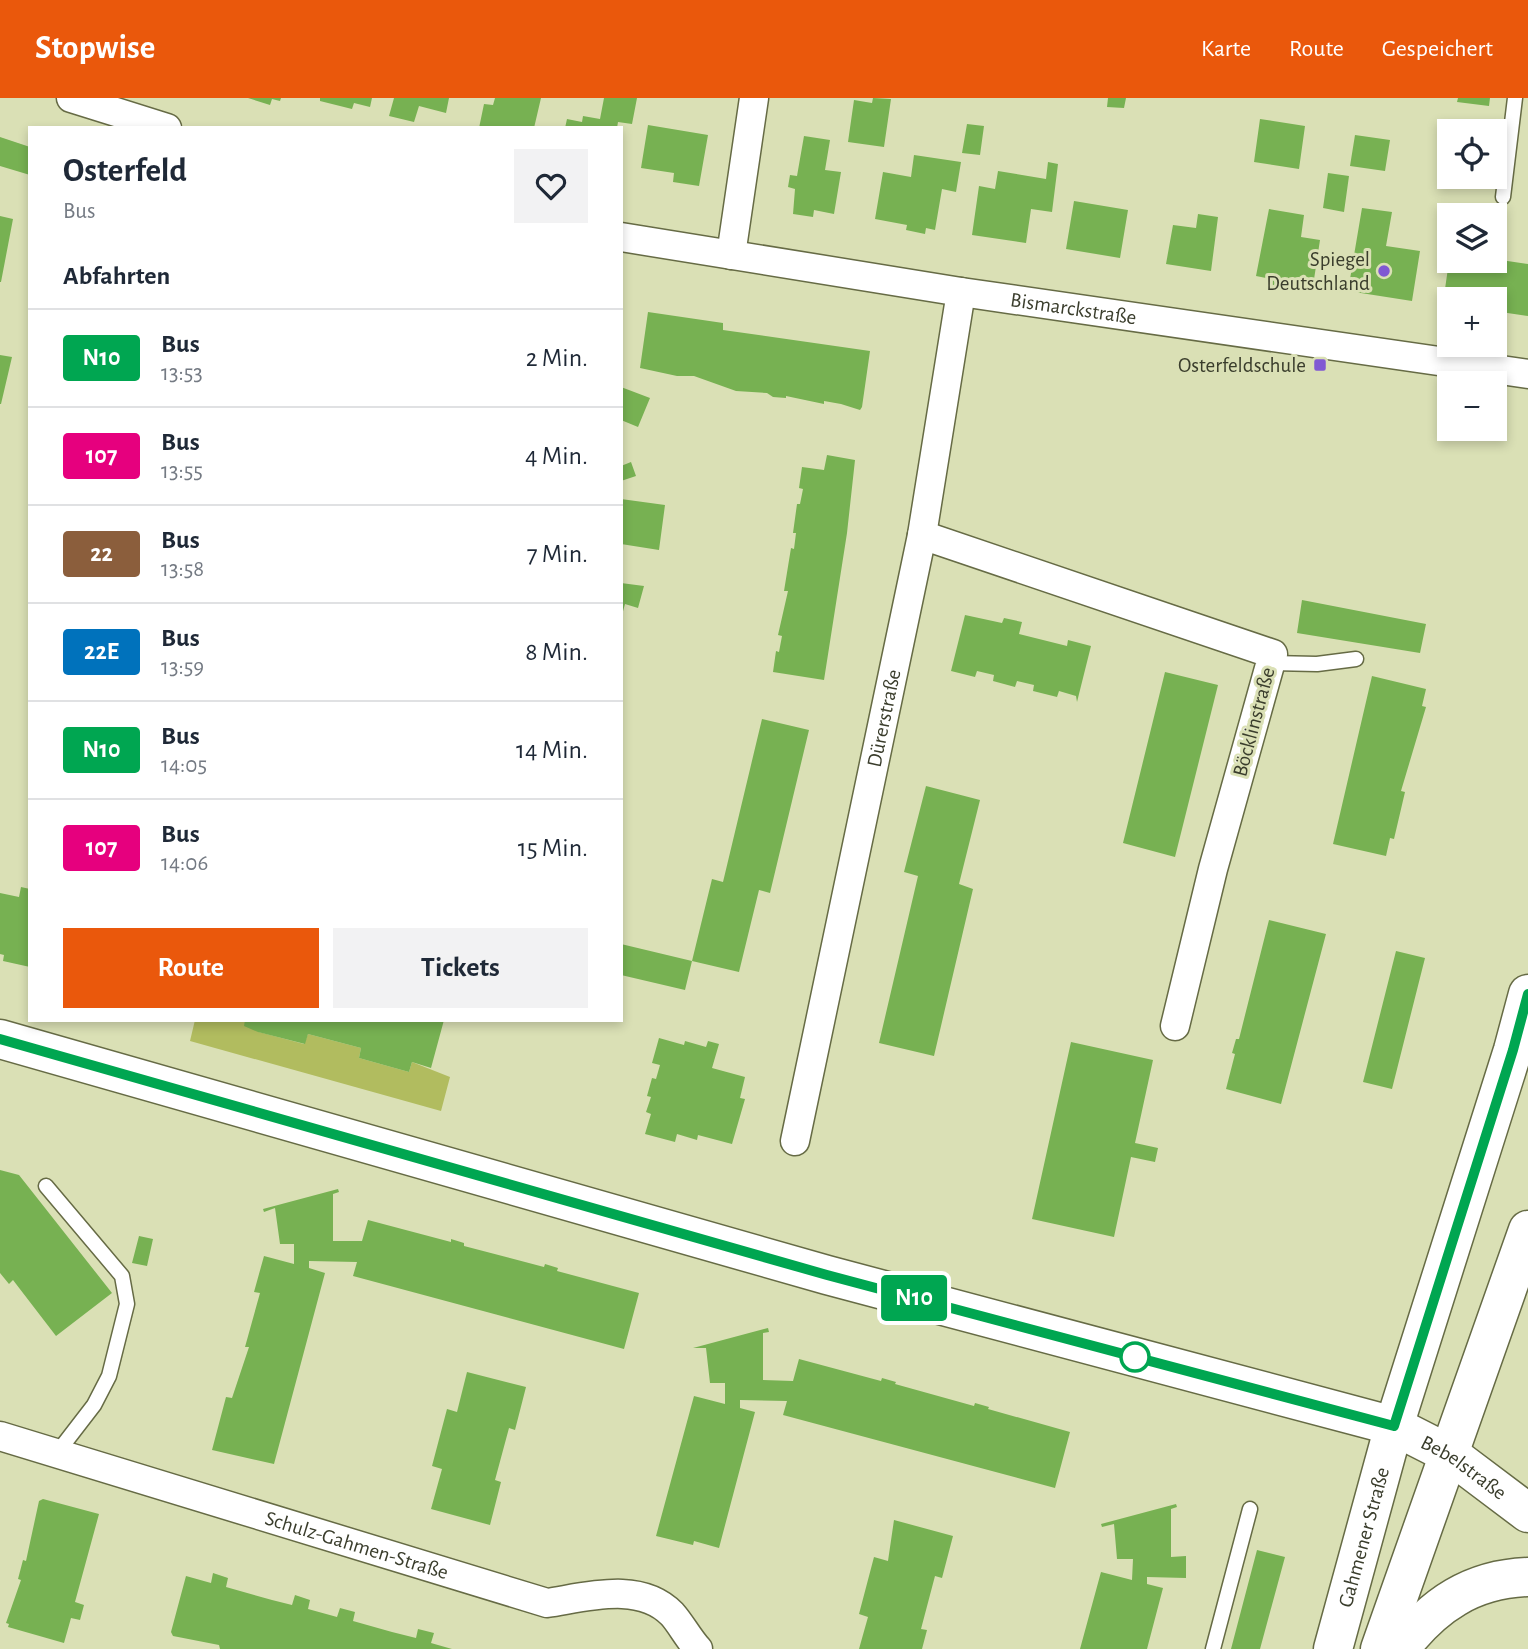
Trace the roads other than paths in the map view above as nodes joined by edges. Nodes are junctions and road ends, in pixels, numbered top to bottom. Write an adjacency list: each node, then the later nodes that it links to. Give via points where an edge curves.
1 (71, 98): 4 (street)
2 (754, 98): 7 (street)
3 (1515, 98): 5 (lane)
4 (161, 126)
5 (1503, 197)
6 (623, 237): 7 (street, Bismarckstraße)
7 (730, 255): 8 (street, Bismarckstraße)
8 (961, 292): 9 (street, Bismarckstraße); 10 (street, Dürerstraße)
9 (1528, 374)
10 (922, 535): 12 (street, Böcklinstraße, via 1273,654); 16 (street, Dürerstraße)
11 (1356, 659): 12 (lane, via 1304,665)
12 (1271, 663): 14 (street, Böcklinstraße)
13 (1528, 994): 19 (main road, Gahmener Straße)
14 (1175, 1026)
15 (0, 1039): 19 (main road, Bebelstraße, via 827,1275)
16 (794, 1141)
17 (46, 1186): 21 (lane, via 122,1276 127,1304 109,1376 94,1405)
18 (1528, 1230): 22 (main road)
19 (1394, 1426): 22 (main road, Bebelstraße); 28 (main road, Gahmener Straße)
20 (0, 1436): 21 (street, Schulz-Gahmen-Straße)
21 (57, 1453): 26 (street, Schulz-Gahmen-Straße, via 547,1603 601,1594 643,1595 671,1613)
22 (1451, 1455): 24 (main road, Bebelstraße); 29 (main road)
23 (1250, 1509): 27 (lane)
24 (1528, 1513)
25 (1528, 1577): 30 (main road, via 1467,1588 1435,1609)
26 (698, 1649)
27 (1213, 1649)
28 (1333, 1649)
29 (1380, 1649)
30 (1400, 1649)

